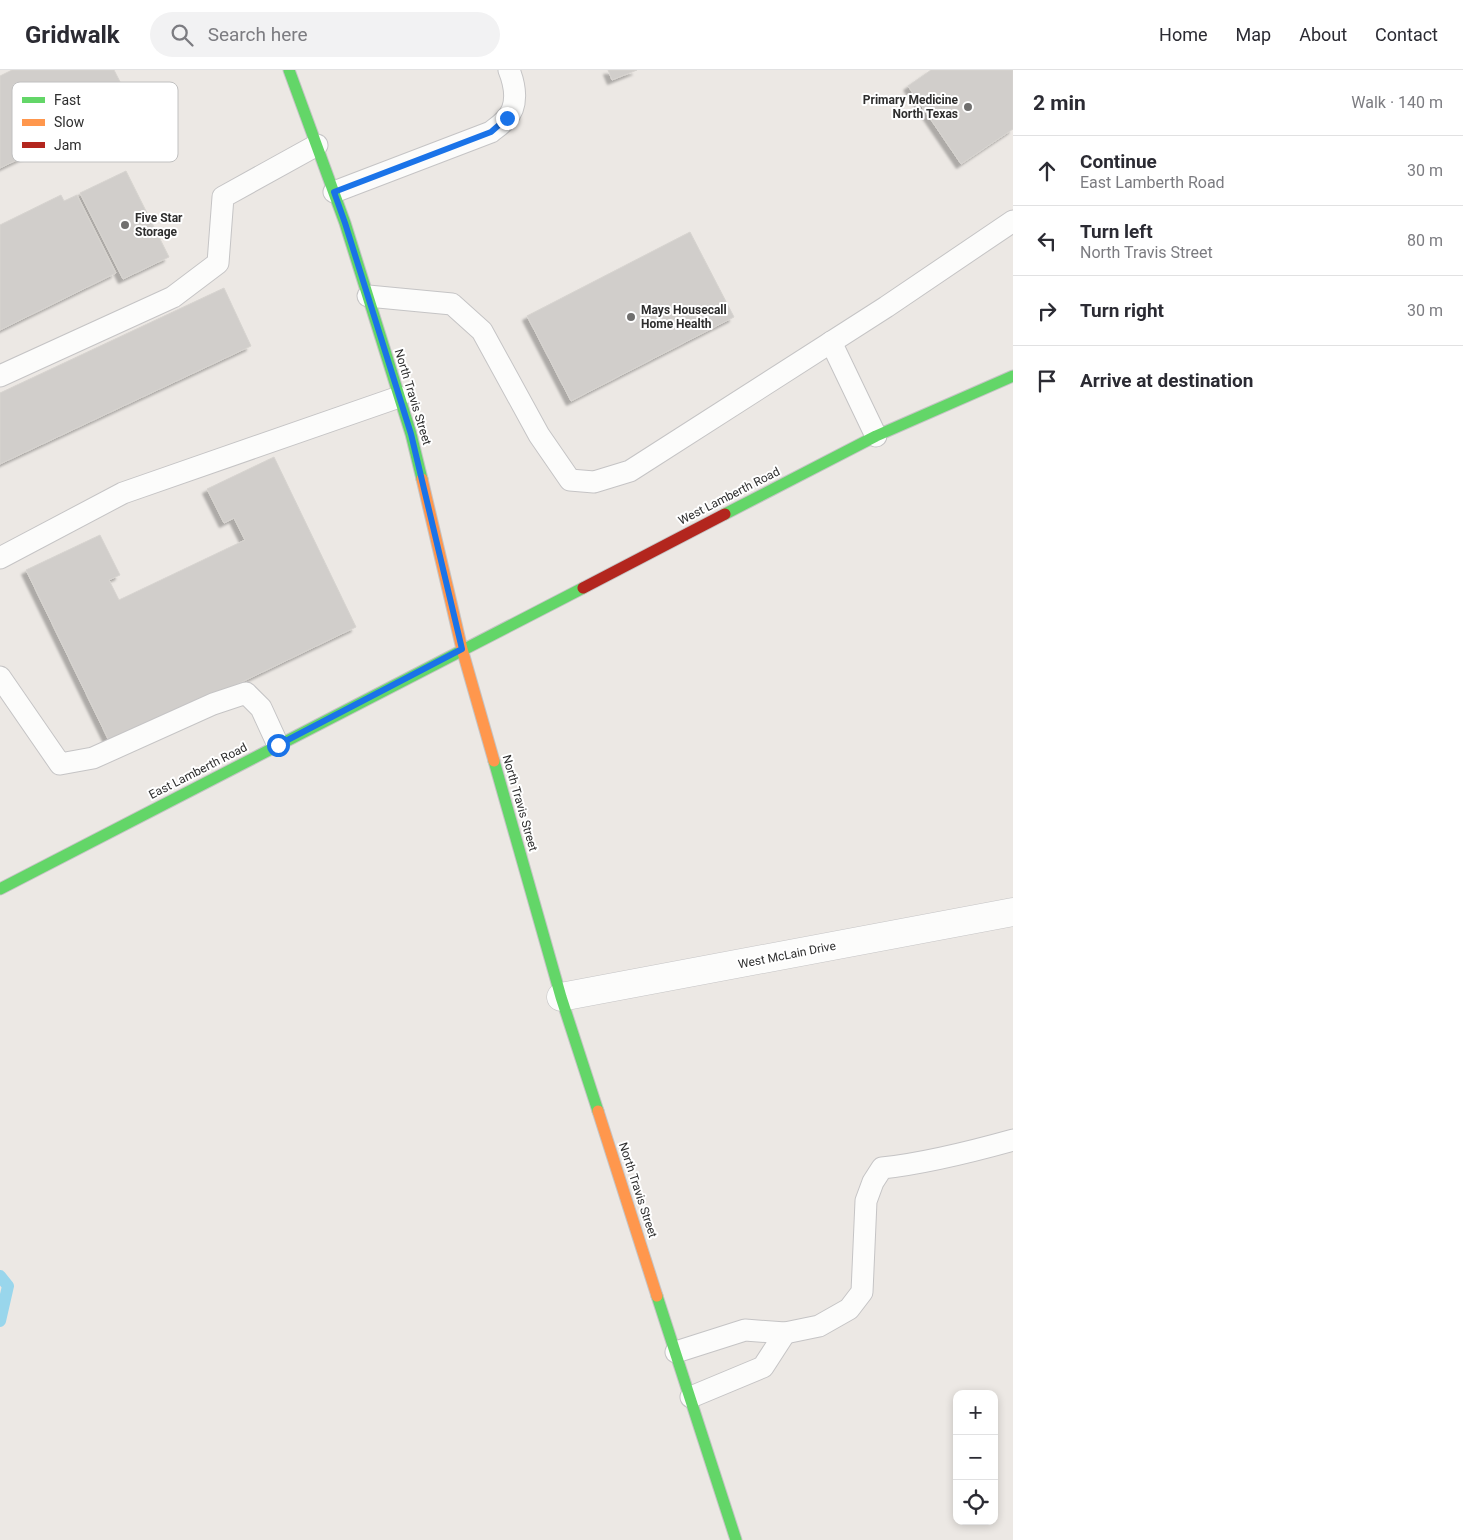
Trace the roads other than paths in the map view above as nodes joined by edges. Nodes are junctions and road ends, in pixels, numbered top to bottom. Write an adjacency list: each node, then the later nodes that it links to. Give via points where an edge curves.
1 (289, 70): 3 (main road, North Travis Street)
2 (509, 70): 4 (lane, via 515,100 507,118 491,132)
3 (316, 145): 4 (main road, North Travis Street); 8 (lane, via 223,197 218,263 173,297)
4 (334, 192): 6 (main road, North Travis Street)
5 (1013, 221): 7 (lane)
6 (368, 296): 7 (lane, via 452,304 482,331 539,435 570,480 594,482 630,471); 10 (main road, North Travis Street)
7 (831, 342): 11 (lane)
8 (0, 376)
9 (1013, 376): 11 (main road, West Lamberth Road)
10 (399, 397): 12 (lane, via 123,493); 13 (main road, North Travis Street, via 411,434)
11 (876, 436): 13 (main road, West Lamberth Road)
12 (0, 558)
13 (462, 649): 15 (main road, East Lamberth Road); 18 (main road, North Travis Street)
14 (0, 677): 15 (lane, via 60,764 93,758 213,704 246,693 261,708)
15 (278, 745): 16 (main road, East Lamberth Road)
16 (0, 889)
17 (1013, 912): 18 (street, West McLain Drive)
18 (561, 997): 21 (main road, North Travis Street)
19 (1013, 1140): 20 (lane, via 960,1154 882,1168 866,1201 862,1292 849,1309 819,1326)
20 (785, 1333): 21 (lane, via 745,1330); 22 (lane, via 764,1367)
21 (676, 1352): 22 (main road, North Travis Street)
22 (691, 1397): 23 (main road, North Travis Street)
23 (736, 1540)

